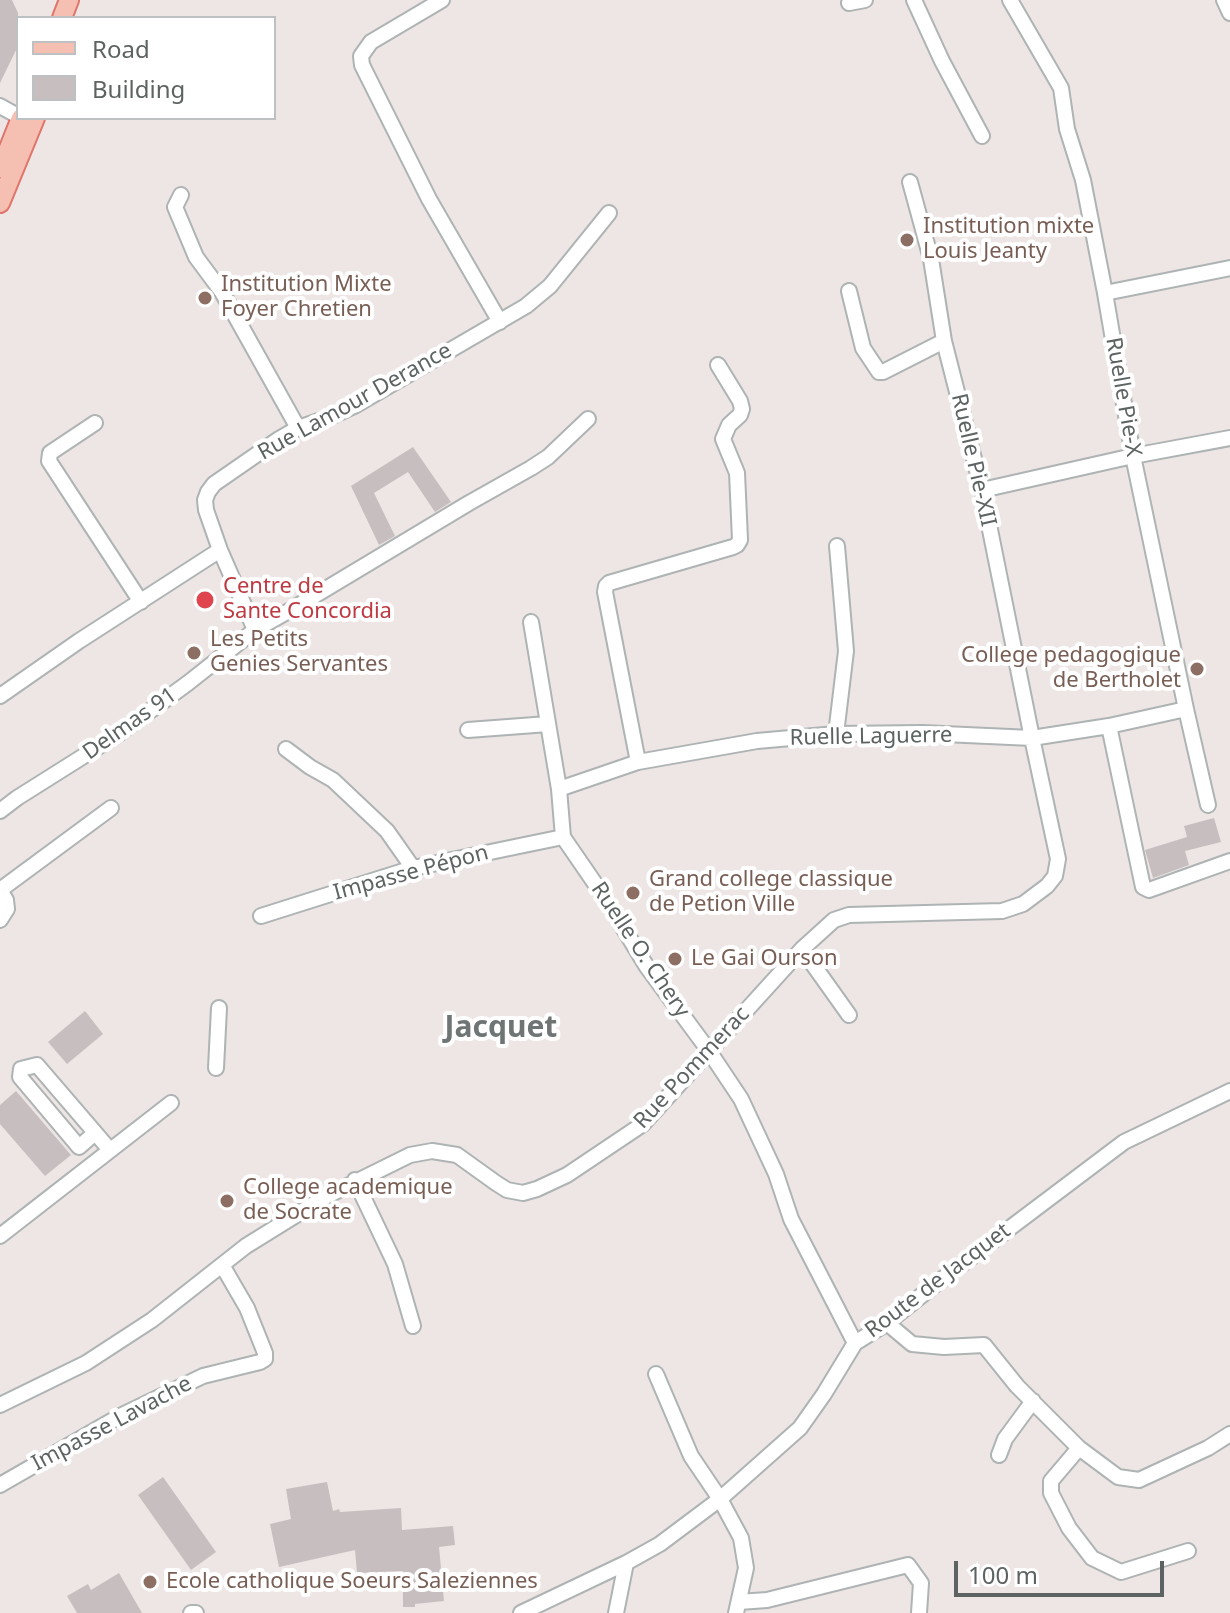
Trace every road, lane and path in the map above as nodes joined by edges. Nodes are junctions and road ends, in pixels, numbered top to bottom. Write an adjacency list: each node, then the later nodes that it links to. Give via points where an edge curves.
1 (442, 0): 19 (street, via 371,42 361,56 362,65 429,199)
2 (865, 0): 6 (street)
3 (914, 0): 10 (street)
4 (1010, 0): 18 (street, Ruelle Pie-X, via 1061,88)
5 (1224, 0): 7 (street)
6 (849, 3)
7 (1230, 13)
8 (18, 120): 11 (main road)
9 (34, 120): 14 (main road)
10 (982, 136)
11 (0, 171)
12 (910, 182): 20 (street, Ruelle Pie-XII, via 931,259)
13 (181, 195): 24 (street, via 175,207 196,257 222,292)
14 (0, 203)
15 (609, 213): 19 (street, Rue Lamour Derance, via 550,286)
16 (1230, 268): 18 (street)
17 (849, 291): 20 (street, via 863,348 879,372)
18 (1105, 293): 26 (street, Ruelle Pie-X)
19 (500, 322): 24 (street, Rue Lamour Derance, via 356,405)
20 (944, 341): 27 (street, Ruelle Pie-XII)
21 (718, 365): 41 (street, via 742,409 723,439 737,473 740,540 606,586)
22 (588, 419): 32 (street, Delmas 91, via 531,468)
23 (95, 423): 30 (street, via 50,453 49,461)
24 (298, 428): 29 (street, Rue Lamour Derance, via 208,492 206,510)
25 (1230, 438): 26 (street)
26 (1133, 456): 27 (street); 34 (street, Ruelle Pie-X)
27 (982, 490): 39 (street, Ruelle Pie-XII)
28 (837, 546): 38 (street, via 846,651)
29 (220, 550): 30 (street); 32 (street, Rue Lamour Derance)
30 (141, 602): 33 (street)
31 (531, 622): 35 (street, Ruelle O. Chery)
32 (255, 630): 45 (street, Delmas 91, via 117,735)
33 (0, 696)
34 (1186, 709): 36 (street, Ruelle Laguerre); 43 (street, Ruelle Pie-X)
35 (548, 724): 37 (street); 42 (street, Ruelle O. Chery)
36 (1109, 726): 39 (street, Ruelle Laguerre); 47 (street, via 1143,887 1149,890)
37 (468, 730)
38 (836, 734): 39 (street, Ruelle Laguerre); 41 (street, Ruelle Laguerre, via 757,741)
39 (1032, 738): 52 (street, Rue Pommerac, via 1058,859 1047,886 1023,904 1002,911 849,915 834,920)
40 (286, 749): 48 (street, via 333,780 387,831)
41 (638, 762): 42 (street, Ruelle Laguerre)
42 (559, 789): 46 (street, Ruelle O. Chery)
43 (1208, 805)
44 (111, 808): 49 (street)
45 (0, 811)
46 (563, 837): 48 (street, Impasse Pépon); 55 (street, Ruelle O. Chery)
47 (1230, 861)
48 (413, 868): 50 (street, Impasse Pépon)
49 (0, 890): 51 (street, via 7,909)
50 (261, 916)
51 (0, 920)
52 (802, 949): 54 (street); 55 (street, Rue Pommerac)
53 (219, 1008): 56 (street)
54 (849, 1015)
55 (709, 1051): 61 (street, Rue Pommerac, via 643,1124 537,1189 507,1190 457,1155 432,1151 410,1155); 66 (street, Ruelle O. Chery, via 741,1099 791,1219)
56 (216, 1068)
57 (1230, 1091): 64 (street, Route de Jacquet, via 1124,1142)
58 (171, 1103): 60 (street)
59 (95, 1133): 59 (street, via 37,1065 21,1069 20,1077 79,1147); 60 (street)
60 (110, 1150): 62 (street)
61 (355, 1180): 63 (street, Rue Pommerac); 65 (street, via 395,1264)
62 (0, 1236)
63 (222, 1265): 69 (street, Rue Pommerac, via 86,1363); 73 (street, Impasse Lavache, via 247,1308 265,1359 203,1376 120,1416)
64 (887, 1323): 66 (street, Route de Jacquet); 68 (street, via 912,1344 984,1345)
65 (413, 1326)
66 (855, 1343): 74 (street, Route de Jacquet, via 800,1428)
67 (656, 1374): 74 (street, via 691,1456)
68 (1033, 1401): 71 (street); 72 (street)
69 (0, 1405)
70 (1230, 1434): 71 (street, via 1139,1480 1118,1477)
71 (1079, 1448): 75 (street, via 1051,1481 1051,1493 1092,1558 1121,1572)
72 (999, 1455)
73 (0, 1485)
74 (720, 1499): 76 (street, Route de Jacquet); 77 (street, via 741,1538 746,1568)
75 (1188, 1551)
76 (626, 1563): 78 (street, Route de Jacquet); 79 (street)
77 (738, 1608): 80 (street, via 908,1565 921,1583)
78 (521, 1613)
79 (616, 1613)
80 (919, 1613)

